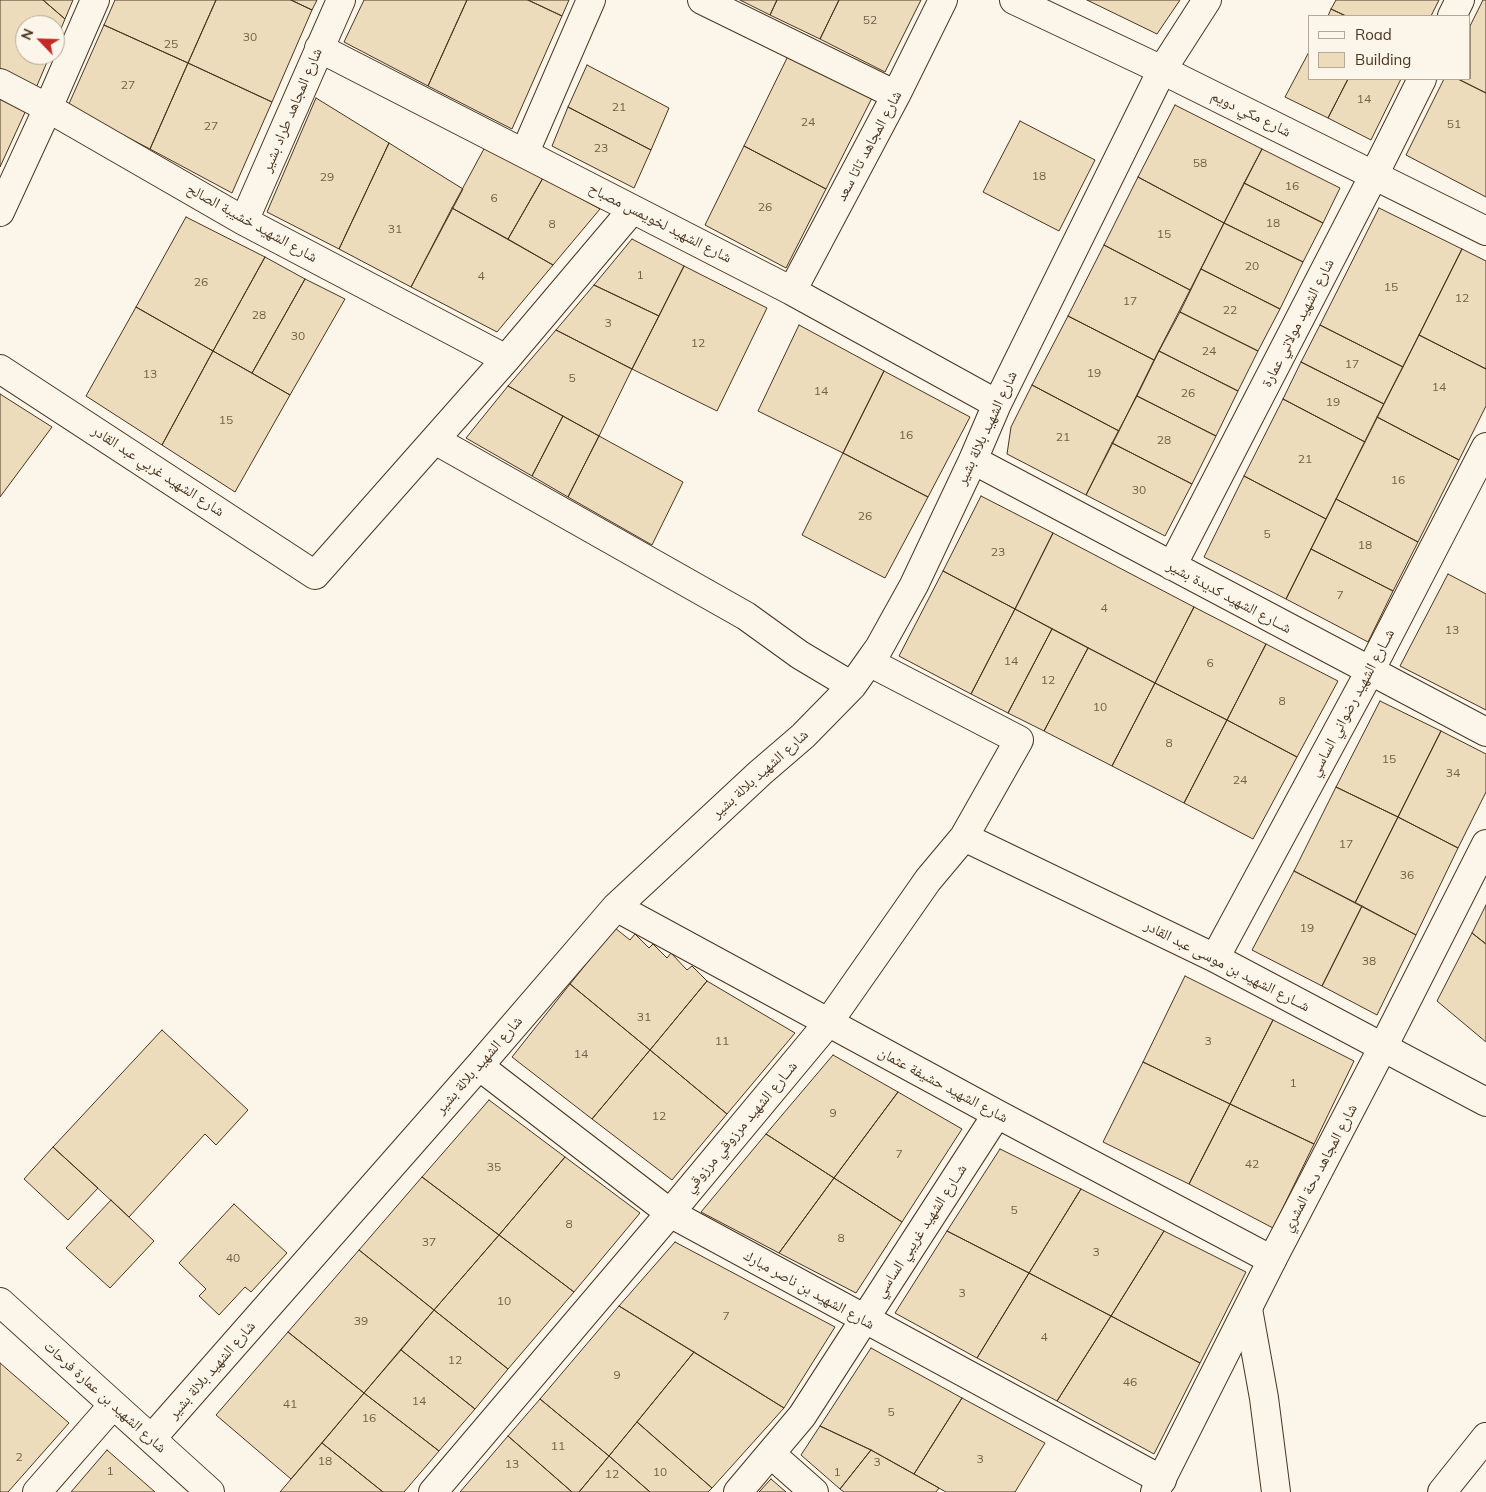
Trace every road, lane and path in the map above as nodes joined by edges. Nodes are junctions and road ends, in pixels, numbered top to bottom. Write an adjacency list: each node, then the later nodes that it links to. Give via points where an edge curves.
1 (94, 0): 15 (street)
2 (340, 0): 10 (street, شارع المجاهد طراد بشير)
3 (591, 0): 16 (street)
4 (702, 0): 14 (street)
5 (943, 0): 14 (street, شارع المجاهد تاتا سعد)
6 (1014, 0): 11 (street, شارع مكي دويم)
7 (1207, 0): 11 (street, شارع الشهيد بلالة بشير)
8 (1460, 0): 9 (street)
9 (1452, 15)
10 (319, 48): 16 (street, شارع الشهيد لخويمس مصباح); 20 (street, شارع المجاهد طراد بشير)
11 (1162, 70): 17 (street, شارع مكي دويم); 25 (street, شارع الشهيد بلالة بشير)
12 (1422, 80): 17 (street, شارع الشهيد مولاتي عمارة)
13 (0, 83): 15 (street, شارع الشهيد خشيبة الصالح)
14 (896, 95): 22 (street, شارع المجاهد تاتا سعد)
15 (48, 108): 19 (street); 20 (street, شارع الشهيد خشيبة الصالح)
16 (525, 152): 18 (street, شارع الشهيد لخويمس مصباح)
17 (1374, 175): 21 (street, شارع مكي دويم); 29 (street, شارع الشهيد مولاتي عمارة)
18 (632, 210): 22 (street, شارع الشهيد لخويمس مصباح); 23 (street)
19 (0, 212)
20 (244, 221): 23 (street, شارع الشهيد خشيبة الصالح)
21 (1486, 231)
22 (792, 291): 25 (street, شارع الشهيد لخويمس مصباح)
23 (506, 359): 26 (street)
24 (0, 369): 26 (street, شارع الشهيد غربي عبد القادر, via 315,575)
25 (997, 404): 28 (street, شارع الشهيد بلالة بشير)
26 (435, 440): 32 (street, via 746,616 800,655)
27 (1486, 447): 31 (street, شــارع الشهيد رضواني الساسي)
28 (973, 460): 29 (street, شــارع الشهيد كديدة بشير); 30 (street, شارع الشهيد بلالة بشير, via 914,585)
29 (1172, 566): 31 (street, شــارع الشهيد كديدة بشير)
30 (869, 662): 32 (street, شارع الشهيد بلالة بشير); 34 (street, شــارع الشهيد مرزوقي مرزوقي, via 1019,740)
31 (1370, 672): 33 (street, شــارع الشهيد كديدة بشير); 37 (street, شــارع الشهيد رضواني الساسي)
32 (852, 686): 36 (street, شارع الشهيد بلالة بشير, via 803,736)
33 (1486, 732)
34 (964, 836): 37 (street, شــارع الشهيد بن موسى عبد القادر); 38 (street, شــارع الشهيد مرزوقي مرزوقي, via 928,880)
35 (1486, 844): 39 (street, شارع المجاهد دحة المشري)
36 (616, 907): 38 (street, شارع الشهيد حشيفة عثمان); 40 (street, شارع الشهيد بلالة بشير)
37 (1215, 958): 39 (street, شــارع الشهيد بن موسى عبد القادر)
38 (828, 1022): 42 (street, شارع الشهيد حشيفة عثمان); 43 (street, شــارع الشهيد مرزوقي مرزوقي)
39 (1383, 1047): 41 (street, شــارع الشهيد بن موسى عبد القادر); 44 (street, شارع المجاهد دحة المشري)
40 (479, 1066): 43 (street, شارع الشهيد بن ناصر مبارك); 50 (street, شارع الشهيد بلالة بشير)
41 (1486, 1102)
42 (997, 1114): 44 (street, شارع الشهيد حشيفة عثمان); 47 (street, شــارع الشهيد غريبي الساسي)
43 (670, 1213): 47 (street, شارع الشهيد بن ناصر مبارك); 55 (street, شــارع الشهيد مرزوقي مرزوقي)
44 (1272, 1260): 46 (street, شارع المجاهد دحة المشري)
45 (0, 1302): 48 (street, شارع الشهيد بن عمارة فرحات)
46 (1248, 1309): 52 (street, شارع المجاهد دحة المشري); 58 (street)
47 (864, 1320): 51 (street, شــارع الشهيد غريبي الساسي, via 802,1416); 52 (street, شارع الشهيد بن ناصر مبارك)
48 (113, 1405): 50 (street, شارع الشهيد بن عمارة فرحات); 53 (street)
49 (1486, 1437): 59 (street)
50 (152, 1438): 54 (street, شارع الشهيد بن عمارة فرحات)
51 (771, 1454): 56 (street, شــارع الشهيد غريبي الساسي); 57 (street)
52 (1158, 1486)
53 (37, 1492)
54 (210, 1492)
55 (433, 1492)
56 (738, 1492)
57 (814, 1492)
58 (1276, 1492)
59 (1442, 1492)

